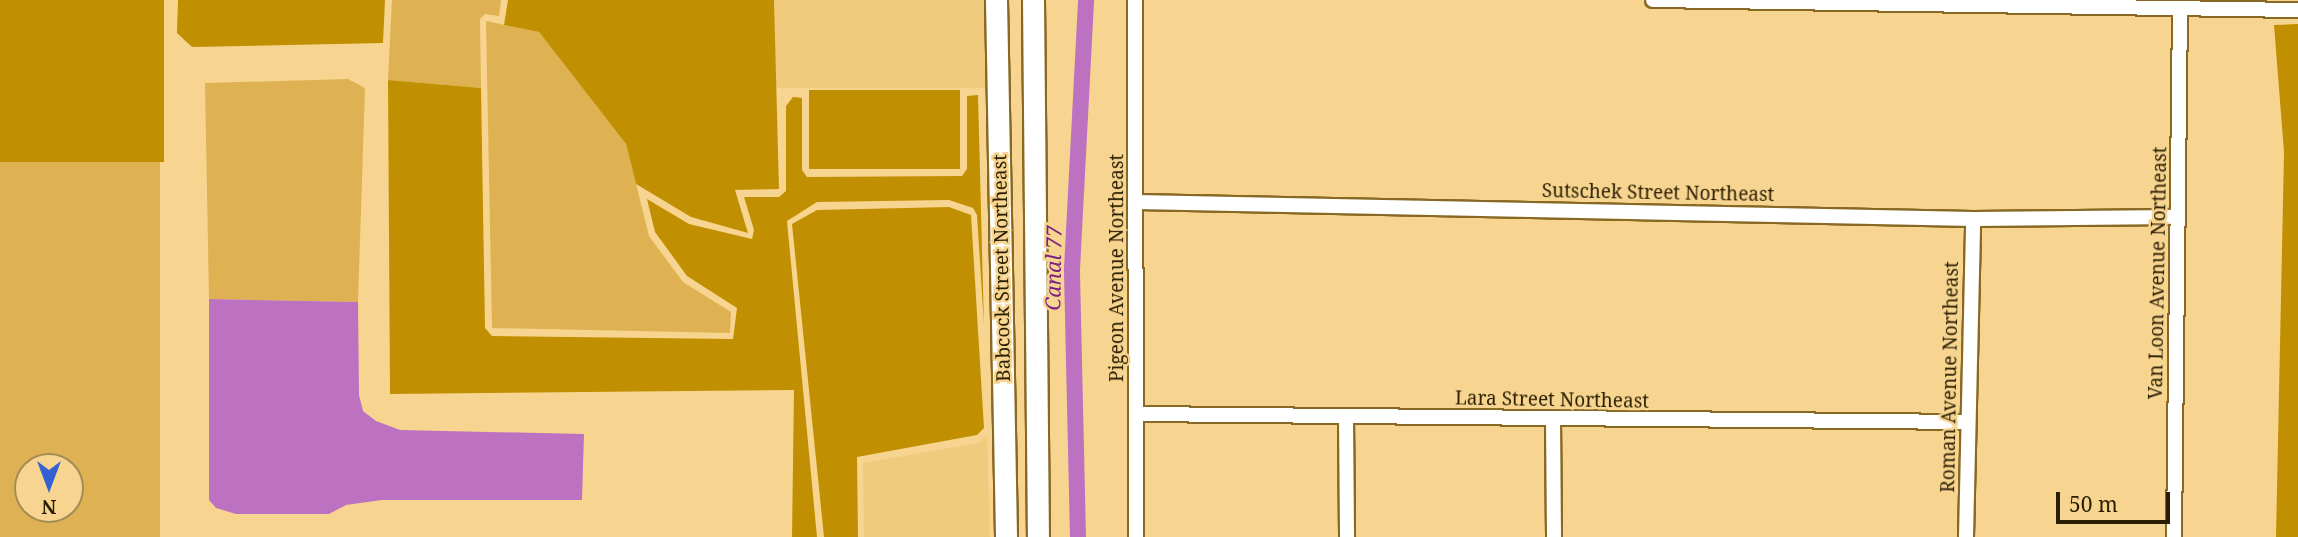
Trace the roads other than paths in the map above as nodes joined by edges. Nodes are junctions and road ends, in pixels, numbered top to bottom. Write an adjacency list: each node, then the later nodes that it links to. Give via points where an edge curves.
1 (996, 0): 8 (main road, Babcock Street Northeast)
2 (1033, 0): 12 (main road, Babcock Street Northeast)
3 (1135, 0): 9 (street, Pigeon Avenue Northeast)
4 (1653, 0): 5 (street)
5 (1989, 3): 6 (street)
6 (2180, 9): 7 (street); 10 (street, Van Loon Avenue Northeast)
7 (2298, 10)
8 (1000, 200): 12 (main road, via 1013,202); 17 (main road, Babcock Street Northeast)
9 (1137, 202): 11 (street, Sutschek Street Northeast); 13 (street, Pigeon Avenue Northeast)
10 (2178, 217): 11 (street, Sutschek Street Northeast); 23 (street, Van Loon Avenue Northeast)
11 (1973, 219): 16 (street, Roman Avenue Northeast)
12 (1034, 243): 18 (main road, Babcock Street Northeast)
13 (1136, 414): 14 (street, Lara Street Northeast); 19 (street, Pigeon Avenue Northeast)
14 (1346, 417): 15 (street, Lara Street Northeast); 20 (street)
15 (1553, 420): 16 (street, Lara Street Northeast); 21 (street)
16 (1967, 422): 22 (street, Roman Avenue Northeast)
17 (1006, 537)
18 (1038, 537)
19 (1136, 537)
20 (1347, 537)
21 (1554, 537)
22 (1966, 537)
23 (2174, 537)

